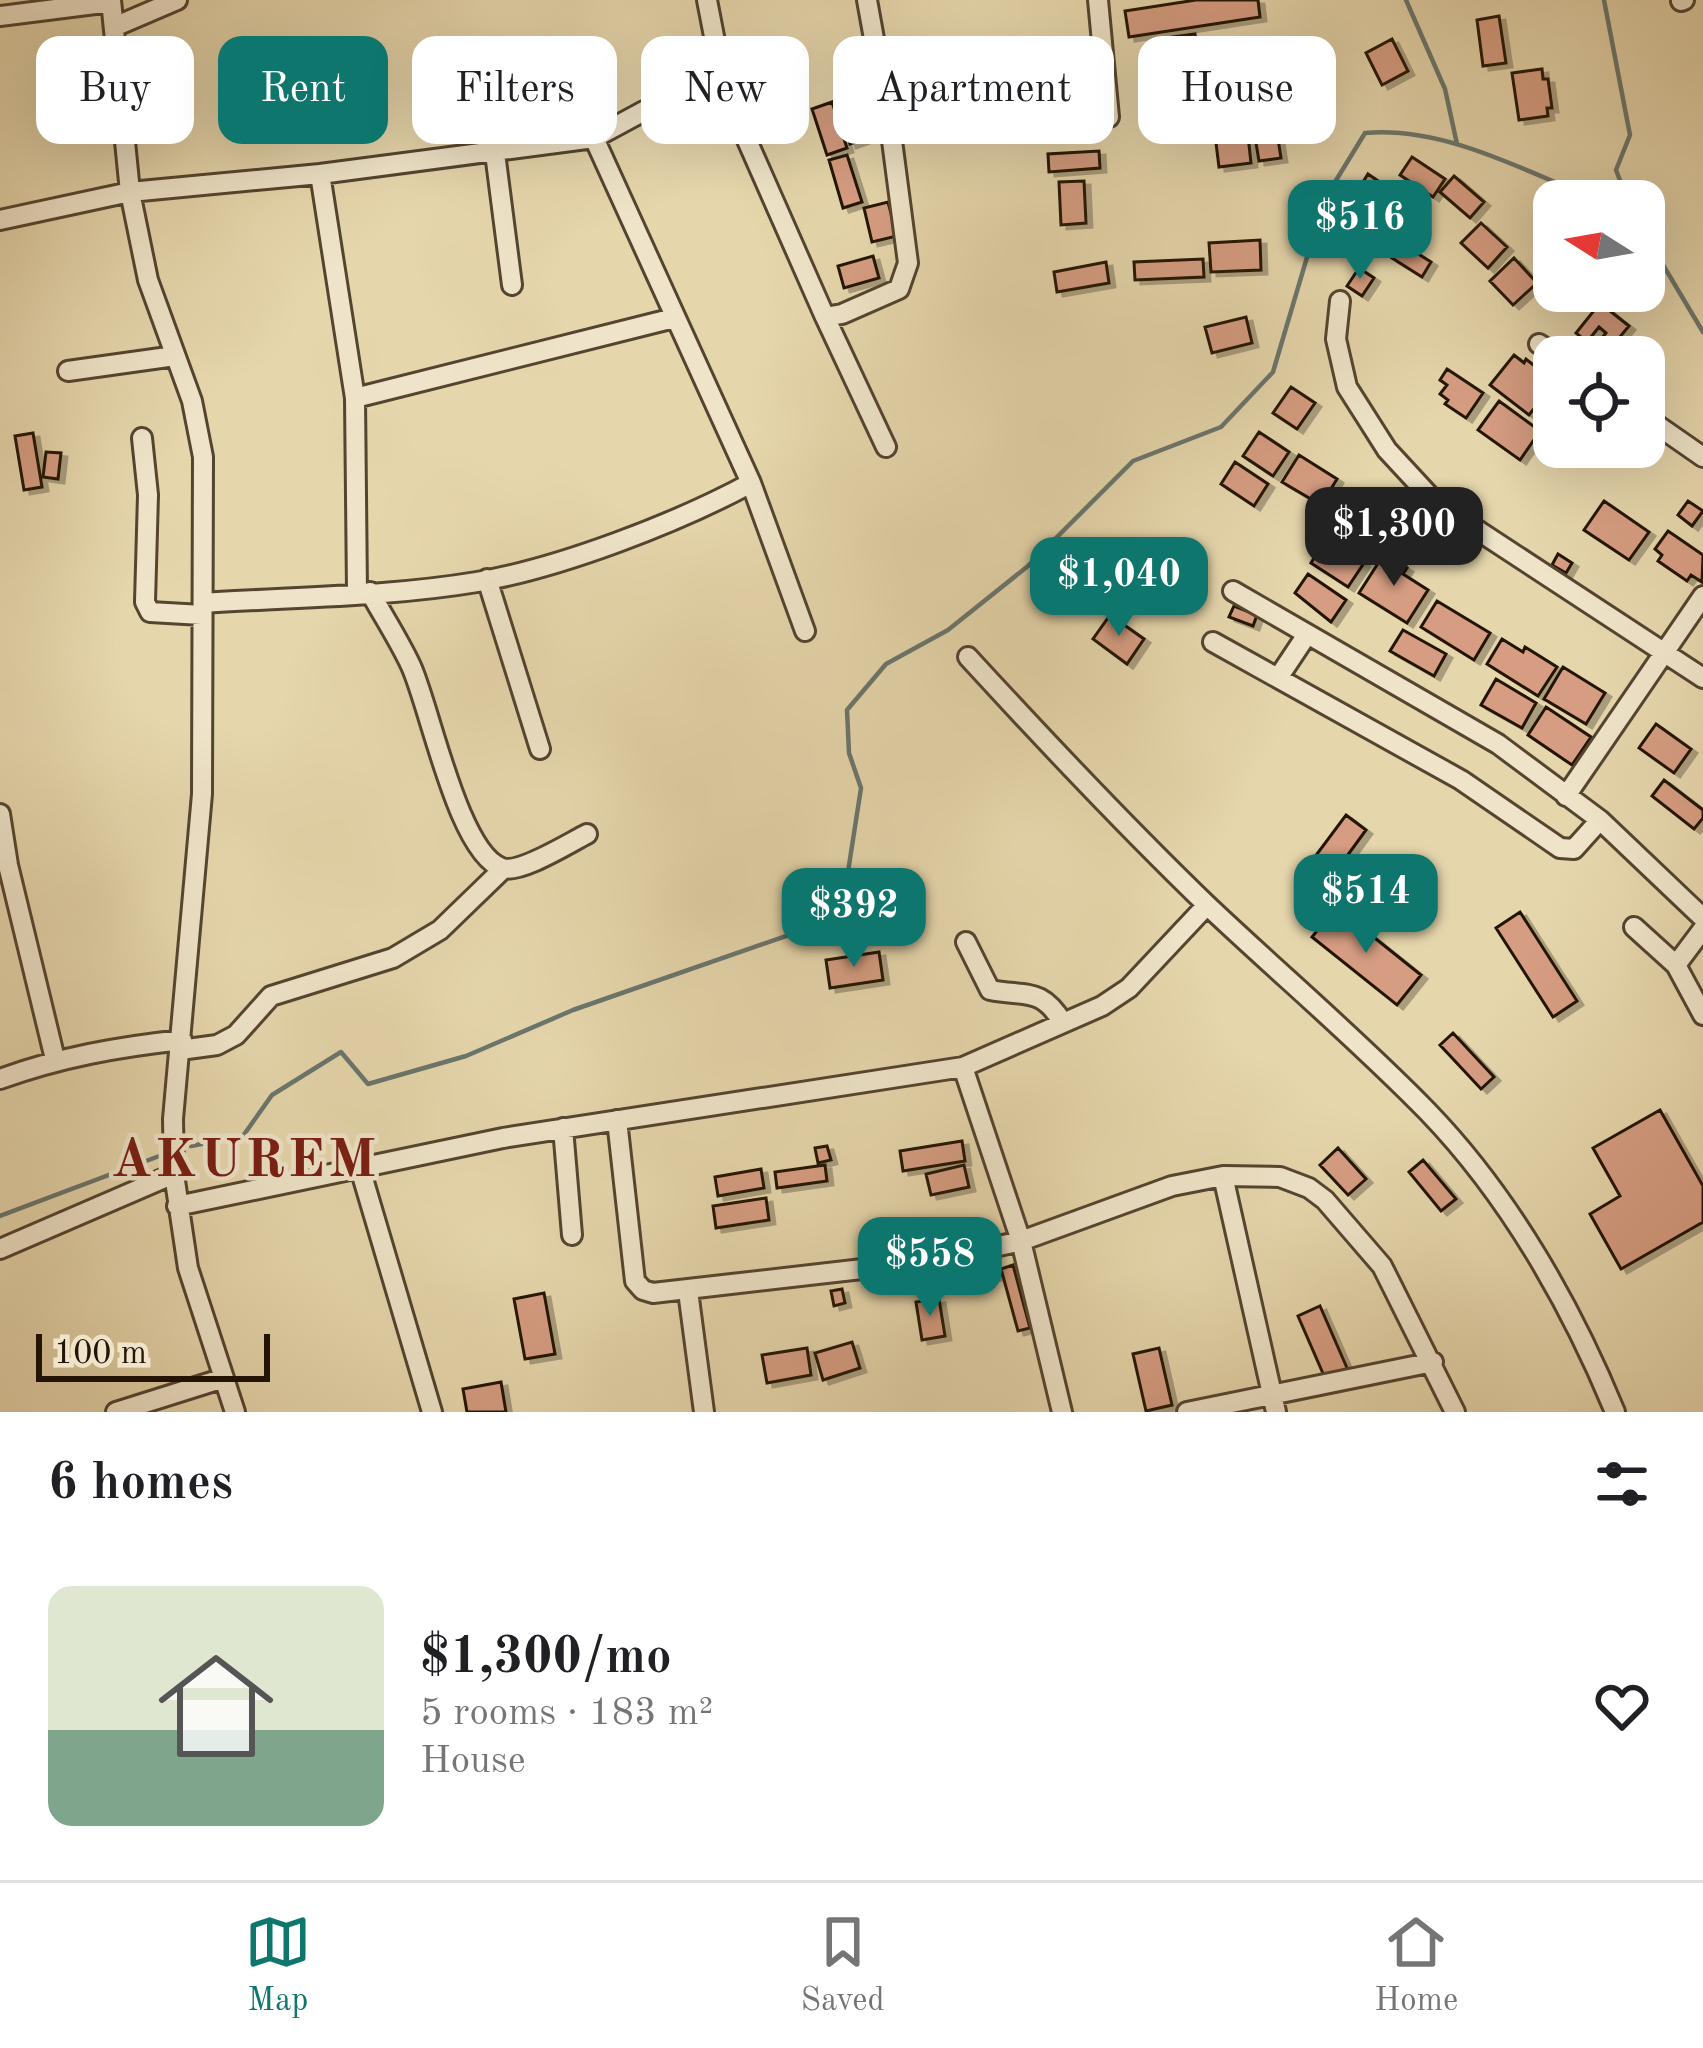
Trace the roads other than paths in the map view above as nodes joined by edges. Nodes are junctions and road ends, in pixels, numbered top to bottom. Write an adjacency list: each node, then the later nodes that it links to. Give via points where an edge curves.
1 (177, 0): 7 (street)
2 (707, 0): 8 (street)
3 (867, 0): 19 (street, via 906,279 899,290)
4 (1098, 0): 9 (street)
5 (111, 1): 6 (street); 7 (street)
6 (0, 16)
7 (113, 27): 15 (street)
8 (714, 36)
9 (1101, 36)
10 (554, 144): 13 (street)
11 (597, 144): 20 (street)
12 (749, 144): 19 (street)
13 (495, 153): 14 (street); 17 (street)
14 (320, 174): 15 (street); 23 (street)
15 (130, 192): 16 (street); 21 (street)
16 (0, 220)
17 (512, 285)
18 (1340, 301): 37 (street, via 1336,339 1347,387 1387,450 1436,503)
19 (825, 316): 26 (street)
20 (674, 318): 23 (street); 28 (street)
21 (175, 356): 22 (street); 33 (street, via 203,457)
22 (68, 371)
23 (355, 398): 31 (street)
24 (1665, 431): 27 (street)
25 (142, 438): 33 (street, via 145,602 160,615)
26 (886, 447)
27 (1703, 457)
28 (752, 483): 29 (street, via 702,509); 34 (street)
29 (487, 579): 31 (street); 41 (street)
30 (1233, 591): 35 (street)
31 (363, 592): 33 (street); 47 (street, via 412,668 450,790 486,858)
32 (1703, 596): 37 (street)
33 (202, 609): 56 (street, via 202,794)
34 (805, 631)
35 (1306, 636): 39 (street); 42 (street, via 1498,744)
36 (1213, 642): 39 (street)
37 (1666, 654): 40 (street); 42 (street)
38 (968, 657): 48 (street)
39 (1278, 678): 44 (street, via 1461,780 1560,848 1574,849)
40 (1703, 678)
41 (540, 749)
42 (1566, 796): 44 (street)
43 (0, 814): 46 (street)
44 (1600, 820): 49 (street)
45 (587, 834): 47 (street)
46 (4, 866): 57 (street)
47 (503, 869): 56 (street, via 440,930 393,958 272,996 217,1045)
48 (1207, 905): 55 (street, via 1129,988); 80 (street, via 1431,1115 1504,1206 1570,1315)
49 (1703, 918)
50 (1634, 927): 53 (street)
51 (1703, 929): 53 (street)
52 (966, 942): 55 (street, via 984,985 1041,996)
53 (1676, 964): 54 (street)
54 (1703, 1015)
55 (1063, 1023): 58 (street)
56 (181, 1045): 57 (street); 63 (street)
57 (55, 1059): 59 (street)
58 (963, 1067): 60 (street); 67 (street)
59 (0, 1079)
60 (617, 1120): 61 (street); 69 (street, via 635,1281 653,1293)
61 (563, 1128): 62 (street); 66 (street)
62 (359, 1166): 65 (street); 75 (street)
63 (174, 1174): 65 (street); 68 (street)
64 (1223, 1176): 67 (street); 70 (street, via 1280,1177 1325,1200 1382,1266); 72 (street)
65 (177, 1206): 71 (street)
66 (572, 1235)
67 (1021, 1240): 69 (street, via 932,1261); 77 (street)
68 (0, 1249)
69 (688, 1291): 76 (street)
70 (1433, 1362): 72 (street); 79 (street)
71 (224, 1378): 73 (street); 74 (street)
72 (1275, 1404): 78 (street)
73 (116, 1412)
74 (235, 1412)
75 (432, 1412)
76 (704, 1412)
77 (1062, 1412)
78 (1187, 1412)
79 (1455, 1412)
80 (1615, 1412)

